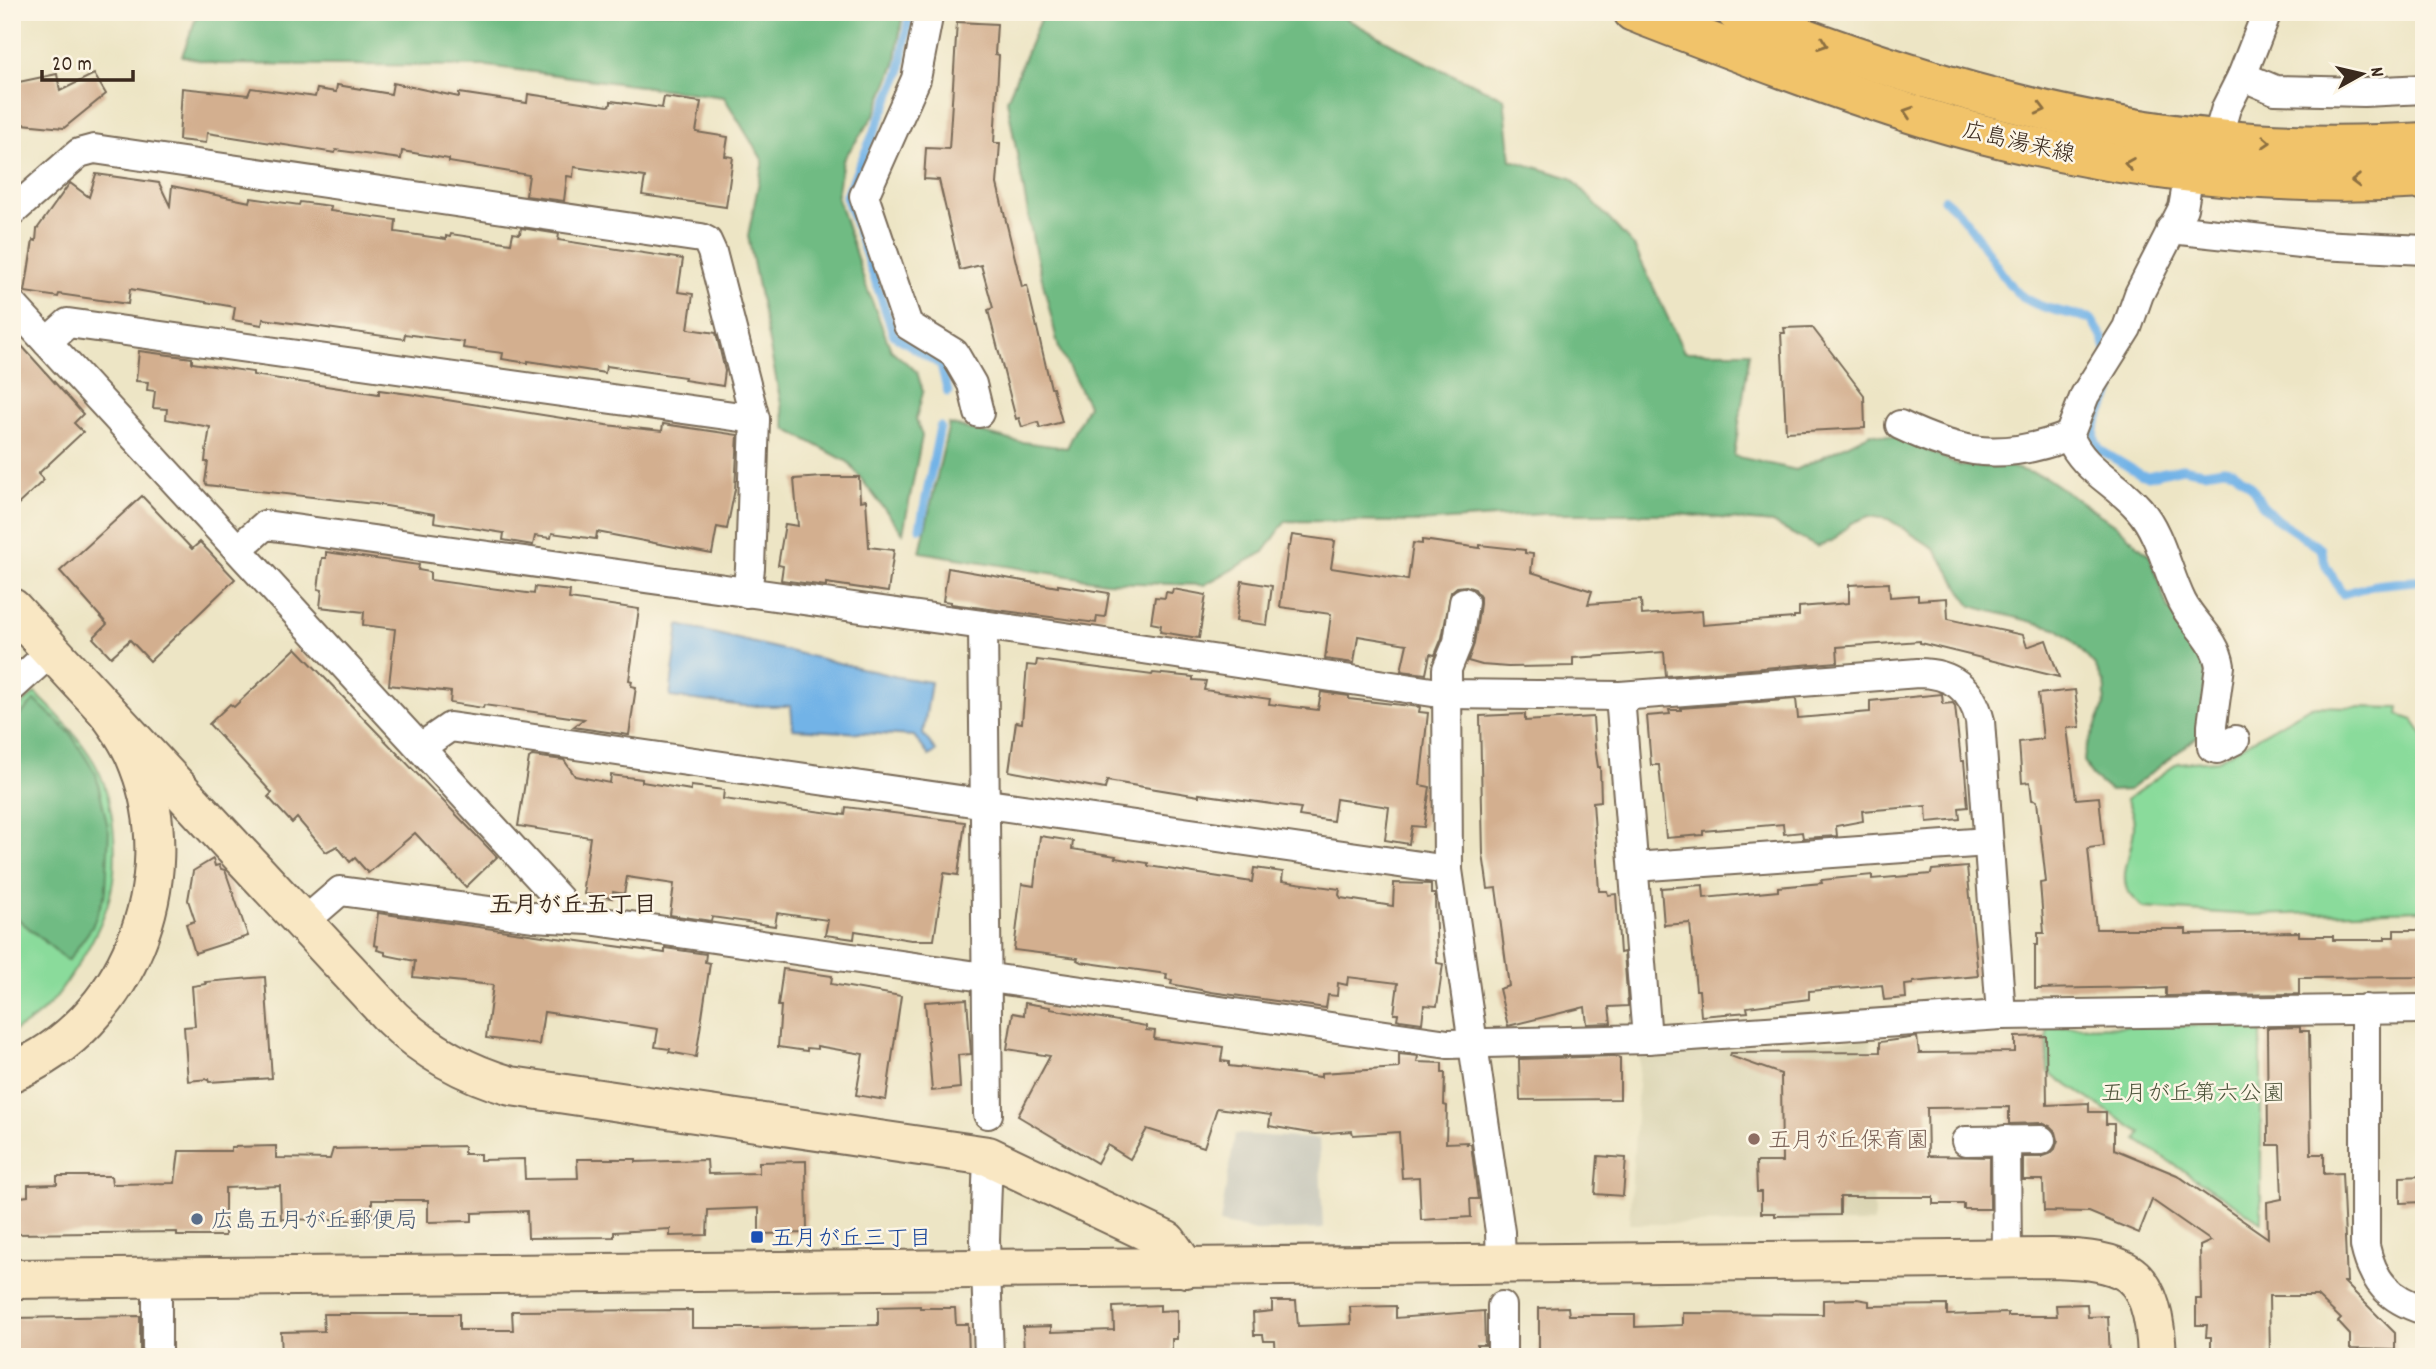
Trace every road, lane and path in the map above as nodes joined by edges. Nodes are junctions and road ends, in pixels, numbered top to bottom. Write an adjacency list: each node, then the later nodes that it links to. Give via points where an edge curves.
1 (929, 12): 16 (street, via 916,79 864,196 908,325 954,353 972,384)
2 (1633, 12): 9 (main road, 広島湯来線, one-way to 2, via 2047,149 1933,120)
3 (1736, 12): 7 (main road, 広島湯来線, one-way to 7, via 1868,60 1994,98 2076,117)
4 (2267, 12): 5 (street)
5 (2242, 76): 6 (street, via 2275,90); 7 (street)
6 (2424, 89)
7 (2217, 139): 8 (main road, 広島湯来線, one-way to 8)
8 (2424, 142)
9 (2189, 173): 10 (main road, 広島湯来線, one-way to 9, via 2301,181); 12 (street, via 2182,208)
10 (2424, 179)
11 (12, 212): 17 (street, via 79,153 93,149 695,236 707,241 712,252)
12 (2171, 229): 13 (street, via 2319,245); 19 (street, via 2127,328 2085,395)
13 (2424, 250)
14 (12, 304): 15 (street)
15 (47, 342): 17 (street, via 68,323); 20 (street)
16 (979, 413)
17 (755, 419): 21 (street)
18 (1900, 425): 19 (street, via 1926,438 1983,452 2043,446)
19 (2069, 436): 29 (street, via 2091,468 2142,512 2183,604 2212,641 2219,658 2212,747)
20 (238, 549): 21 (street, via 265,525); 30 (street)
21 (747, 593): 24 (street)
22 (1464, 602): 27 (street, via 1458,642 1447,669)
23 (12, 608): 25 (street)
24 (983, 625): 27 (street); 32 (street)
25 (52, 650): 26 (street); 31 (street, via 107,711 139,766)
26 (12, 687)
27 (1446, 694): 28 (street); 35 (street)
28 (1620, 696): 33 (street, via 1918,673 1945,676 1962,686 1978,710); 34 (street)
29 (2235, 740)
30 (421, 747): 32 (street, via 450,727); 36 (street, via 560,900)
31 (166, 797): 37 (street); 44 (street, via 152,889 132,954 106,998 69,1038 44,1057)
32 (984, 802): 35 (street); 38 (street)
33 (1989, 842): 34 (street); 41 (street)
34 (1634, 867): 42 (street)
35 (1448, 870): 43 (street)
36 (560, 918): 37 (street, via 340,891); 38 (street)
37 (303, 923): 49 (street, via 408,1034 445,1060 488,1080)
38 (986, 978): 43 (street, via 1448,1044); 45 (street)
39 (2365, 1009): 40 (street); 41 (street); 57 (street, via 2365,1246 2381,1285)
40 (2424, 1009)
41 (2001, 1015): 42 (street)
42 (1647, 1039): 43 (street)
43 (1473, 1043): 51 (street)
44 (12, 1072)
45 (988, 1114)
46 (2006, 1140): 47 (street); 48 (street); 50 (street)
47 (2041, 1140)
48 (1966, 1141)
49 (988, 1156): 52 (street, via 1167,1241); 53 (street)
50 (2007, 1259): 51 (street); 61 (street, via 2079,1260 2124,1269 2138,1283 2151,1308)
51 (1501, 1264): 52 (street)
52 (1186, 1268): 53 (street)
53 (987, 1269): 54 (street); 59 (street)
54 (157, 1278): 55 (street); 58 (street)
55 (12, 1279)
56 (1502, 1306): 60 (street)
57 (2424, 1310)
58 (157, 1357)
59 (989, 1357)
60 (1502, 1357)
61 (2157, 1357)

